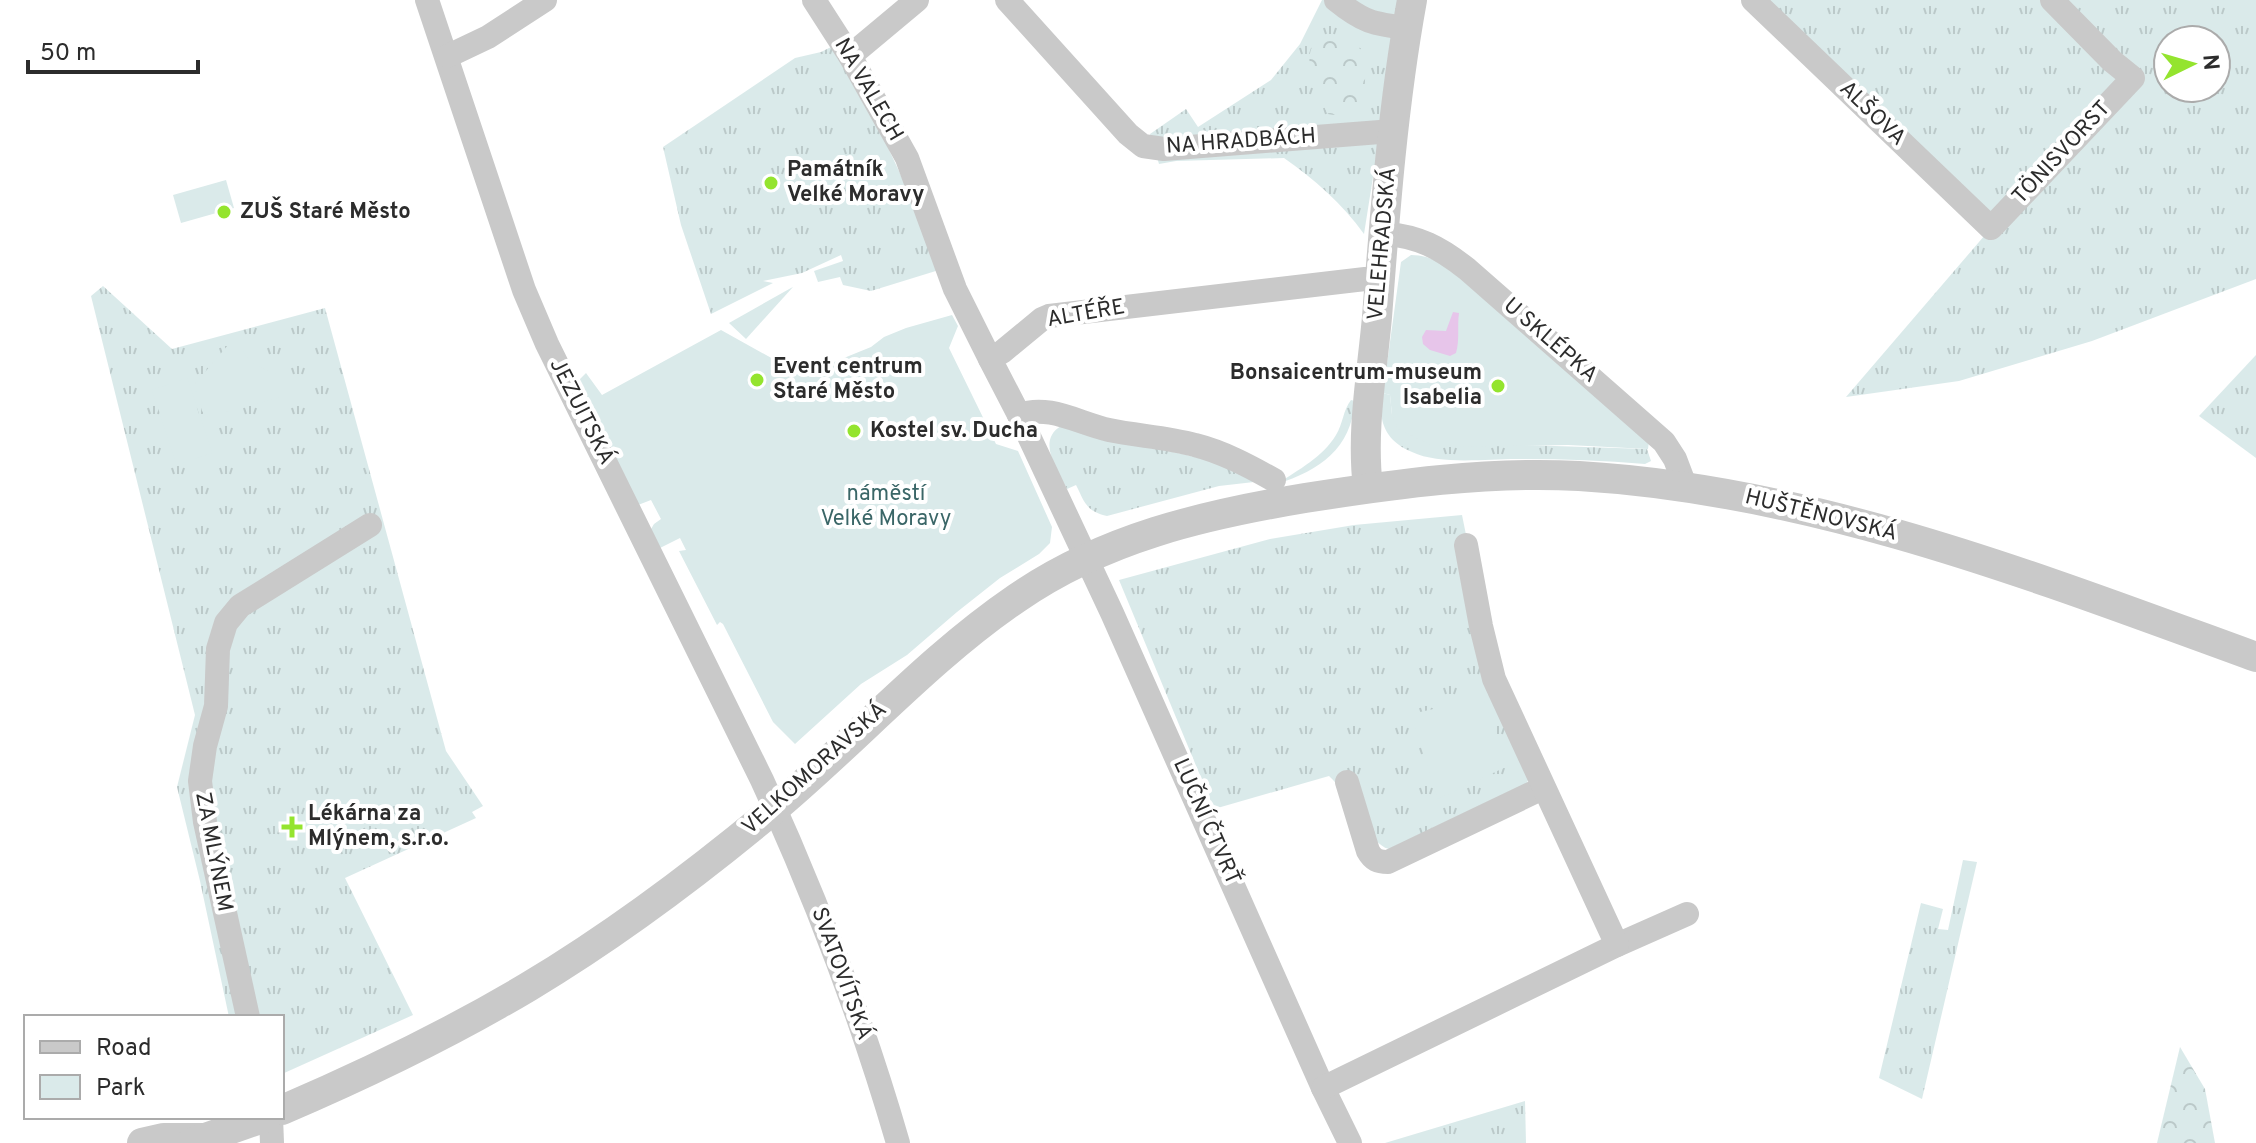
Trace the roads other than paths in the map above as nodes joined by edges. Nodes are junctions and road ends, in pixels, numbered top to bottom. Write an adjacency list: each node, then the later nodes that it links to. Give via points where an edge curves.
1 (427, 0): 10 (street, JEZUITSKÁ)
2 (545, 0): 10 (street)
3 (814, 0): 11 (street, NA VALECH)
4 (917, 0): 11 (street)
5 (1007, 0): 12 (street, NA HRADBÁCH, via 1143,146 1164,149)
6 (1336, 0): 9 (street, via 1365,21)
7 (1753, 0): 13 (street, ALŠOVA)
8 (2052, 0): 13 (street, TÖNISVORST, via 2133,78)
9 (1409, 14): 12 (street, VELEHRADSKÁ)
10 (448, 56): 27 (street, JEZUITSKÁ, via 524,290 547,344)
11 (850, 56): 16 (street, NA VALECH, via 907,158 955,289)
12 (1394, 133): 14 (street, VELEHRADSKÁ)
13 (1991, 228)
14 (1383, 233): 15 (street, VELEHRADSKÁ); 20 (street, U SKLÉPKA, via 1421,239 1467,269 1664,442)
15 (1380, 281): 16 (street, ALTÉŘE, via 1049,316); 19 (street, VELEHRADSKÁ, via 1365,436)
16 (990, 359): 17 (street)
17 (1019, 415): 18 (street, via 1050,411 1108,430 1195,445); 23 (street)
18 (1274, 480)
19 (1368, 488): 20 (street, HUŠTĚNOVSKÁ, via 1517,476 1574,476); 23 (street, VELKOMORAVSKÁ, via 1179,524)
20 (1686, 488): 24 (street, HUŠTĚNOVSKÁ, via 1806,509 1952,550)
21 (370, 525): 30 (street, ZA MLÝNEM, via 240,606 226,623 218,649 216,706 200,781)
22 (1466, 545): 26 (street, via 1494,679)
23 (1086, 557): 27 (street, VELKOMORAVSKÁ, via 970,632); 31 (street, LUČNÍ ČTVRŤ)
24 (2256, 657)
25 (1347, 782): 26 (street, via 1368,851 1382,862)
26 (1543, 788): 29 (street)
27 (775, 808): 32 (street, VELKOMORAVSKÁ, via 659,901 529,987 449,1032); 38 (street, SVATOVÍTSKÁ, via 873,1061)
28 (1687, 914): 29 (street)
29 (1617, 945): 31 (street)
30 (248, 1015)
31 (1323, 1088): 39 (street, LUČNÍ ČTVRŤ)
32 (284, 1109)
33 (262, 1119): 35 (street)
34 (268, 1119): 37 (street)
35 (199, 1141): 36 (street, via 164,1138)
36 (142, 1143)
37 (272, 1143)
38 (898, 1143)
39 (1350, 1143)

